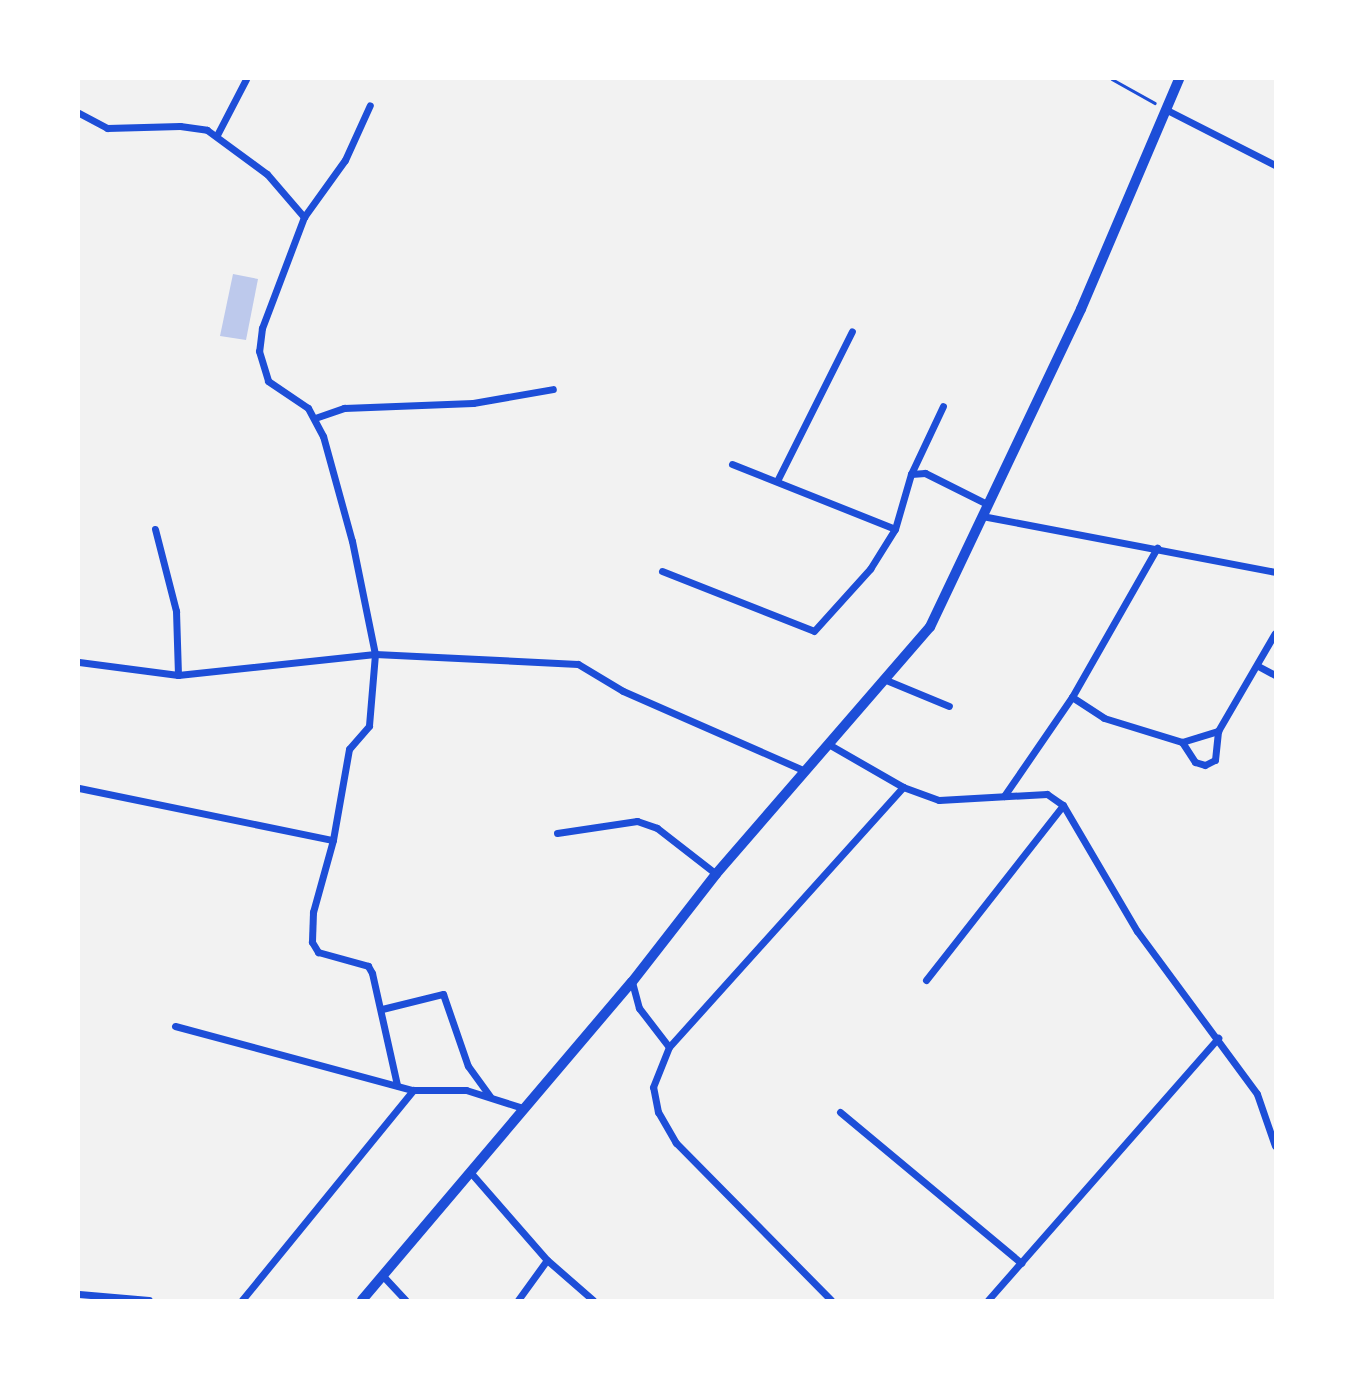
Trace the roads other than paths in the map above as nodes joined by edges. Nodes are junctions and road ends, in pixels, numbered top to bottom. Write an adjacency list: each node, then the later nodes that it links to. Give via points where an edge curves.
1 (246, 79): 6 (street)
2 (1179, 79): 4 (main road)
3 (370, 104): 8 (street, via 345,160)
4 (1165, 108): 7 (street); 16 (main road, via 1081,309)
5 (79, 113): 6 (street, via 107,128 196,127)
6 (217, 135): 8 (street, via 282,187)
7 (1275, 165)
8 (304, 216): 12 (street, via 262,328 259,351 268,381 308,408)
9 (852, 331): 15 (street)
10 (553, 389): 12 (street, via 472,403 344,408)
11 (943, 406): 14 (street)
12 (314, 418): 24 (street, via 333,464)
13 (733, 464): 15 (street)
14 (911, 474): 16 (street, via 925,473); 19 (street)
15 (778, 479): 19 (street)
16 (987, 505): 17 (main road)
17 (982, 516): 20 (street); 29 (main road, via 930,627)
18 (155, 529): 27 (street, via 176,611)
19 (895, 529): 21 (street, via 870,569 814,631)
20 (1157, 548): 22 (street); 30 (street)
21 (662, 571)
22 (1275, 572)
23 (1275, 633): 26 (street)
24 (375, 654): 27 (street); 35 (street, via 578,664 624,691); 41 (street, via 369,726 349,748)
25 (79, 662): 27 (street)
26 (1258, 666): 28 (street); 32 (street)
27 (178, 675)
28 (1275, 675)
29 (886, 680): 31 (street); 34 (main road)
30 (1072, 697): 33 (street, via 1104,719); 38 (street)
31 (949, 706)
32 (1218, 731): 33 (street); 33 (street, via 1215,760 1205,765 1195,762)
33 (1182, 741)
34 (830, 745): 35 (main road); 36 (street)
35 (804, 771): 42 (main road)
36 (903, 787): 38 (street, via 939,800); 48 (street)
37 (79, 788): 41 (street)
38 (1004, 796): 39 (street, via 1047,794)
39 (1063, 805): 43 (street); 47 (street, via 1137,931)
40 (557, 833): 42 (street, via 637,821 657,828)
41 (333, 840): 45 (street, via 313,912 314,948 368,966)
42 (716, 874): 44 (main road)
43 (926, 980)
44 (632, 982): 48 (street, via 639,1008); 52 (main road)
45 (382, 1009): 49 (street); 51 (street, via 443,994 468,1066)
46 (174, 1026): 49 (street)
47 (1218, 1038): 54 (street, via 1257,1094); 57 (street)
48 (669, 1047): 66 (street, via 653,1087 666,1129)
49 (397, 1084): 50 (street)
50 (413, 1090): 51 (street, via 443,1088); 61 (street)
51 (490, 1096): 52 (street)
52 (523, 1108): 55 (main road)
53 (840, 1112): 57 (street)
54 (1275, 1146)
55 (471, 1173): 56 (street); 58 (main road)
56 (547, 1260): 64 (street); 65 (street)
57 (1021, 1263): 67 (street)
58 (383, 1276): 62 (main road); 63 (street)
59 (79, 1294): 60 (street)
60 (149, 1300)
61 (243, 1300)
62 (362, 1300)
63 (405, 1300)
64 (518, 1300)
65 (593, 1300)
66 (831, 1300)
67 (988, 1300)

